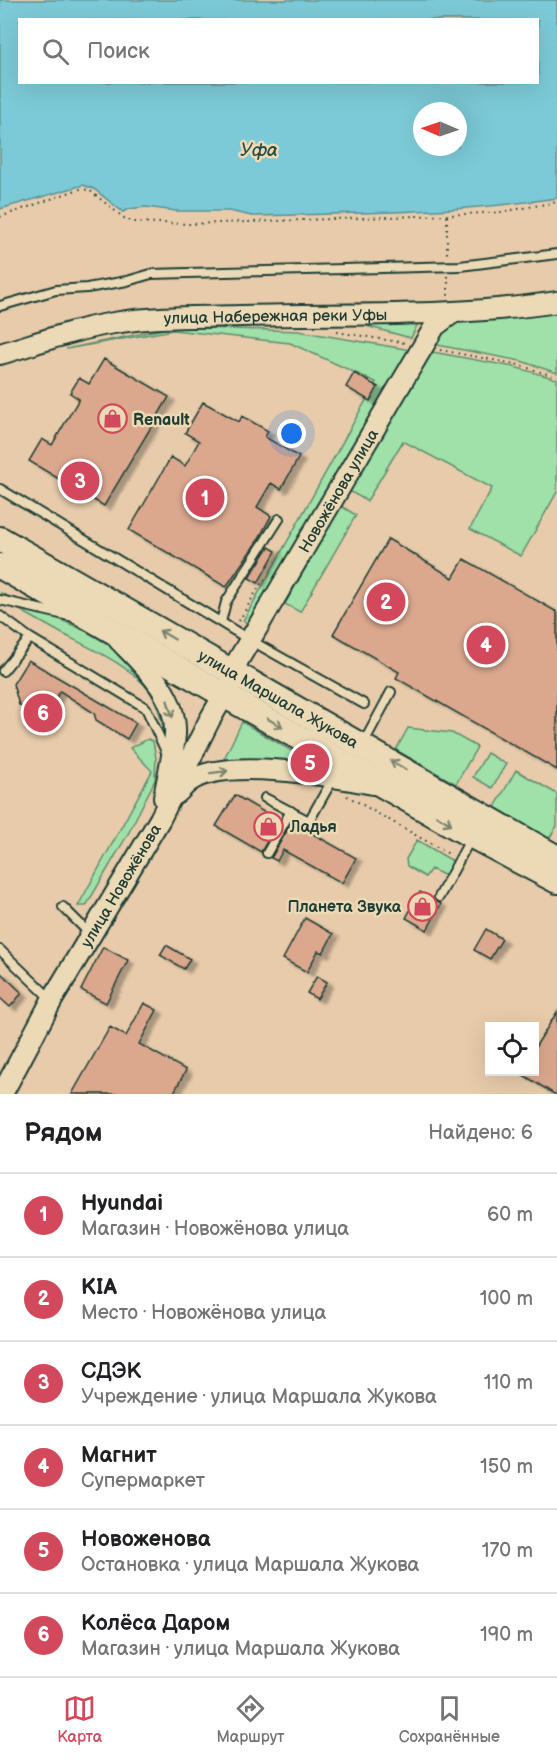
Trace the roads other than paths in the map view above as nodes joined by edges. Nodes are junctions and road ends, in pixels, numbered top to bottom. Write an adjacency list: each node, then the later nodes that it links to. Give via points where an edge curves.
1 (557, 254): 3 (lane, via 460,266 150,274 87,288 56,290)
2 (557, 302): 4 (street, улица Набережная реки Уфы, via 516,308)
3 (0, 306)
4 (450, 306): 5 (street, улица Набережная реки Уфы, via 118,322 88,327); 16 (street, Новожёнова улица)
5 (0, 354)
6 (0, 489): 13 (lane)
7 (279, 519): 13 (lane, via 226,602)
8 (0, 539): 18 (main road, улица Маршала Жукова, one-way to 8)
9 (0, 566): 12 (main road, улица Маршала Жукова)
10 (0, 600): 12 (lane)
11 (0, 616): 15 (lane)
12 (86, 616): 14 (main road, улица Маршала Жукова)
13 (221, 622): 16 (lane)
14 (110, 630): 20 (main road, улица Маршала Жукова); 23 (street, one-way to 23, via 156,679 170,706 175,733)
15 (30, 638): 17 (lane); 23 (lane, via 146,708)
16 (250, 640): 18 (street, Новожёнова улица, via 237,662); 21 (lane)
17 (3, 671)
18 (236, 674): 20 (street, улица Новожёнова); 22 (main road, улица Маршала Жукова)
19 (391, 692): 22 (lane)
20 (224, 695): 25 (main road, улица Маршала Жукова, one-way to 25); 28 (street, улица Новожёнова)
21 (364, 704)
22 (362, 745): 31 (main road, улица Маршала Жукова, one-way to 22)
23 (170, 759): 28 (street)
24 (332, 781): 25 (street); 27 (lane, via 309,821); 28 (street, one-way to 24, via 190,781 211,773 280,771)
25 (383, 785): 29 (main road, улица Маршала Жукова, one-way to 29)
26 (265, 798): 27 (lane)
27 (291, 812): 30 (lane)
28 (160, 819): 35 (street, улица Новожёнова)
29 (472, 836): 32 (main road, улица Маршала Жукова); 33 (lane)
30 (267, 853)
31 (557, 858)
32 (557, 881)
33 (439, 897)
34 (63, 907): 35 (lane)
35 (91, 935): 37 (street, улица Новожёнова)
36 (0, 950): 37 (lane)
37 (52, 1000): 38 (street, улица Новожёнова)
38 (2, 1094)

